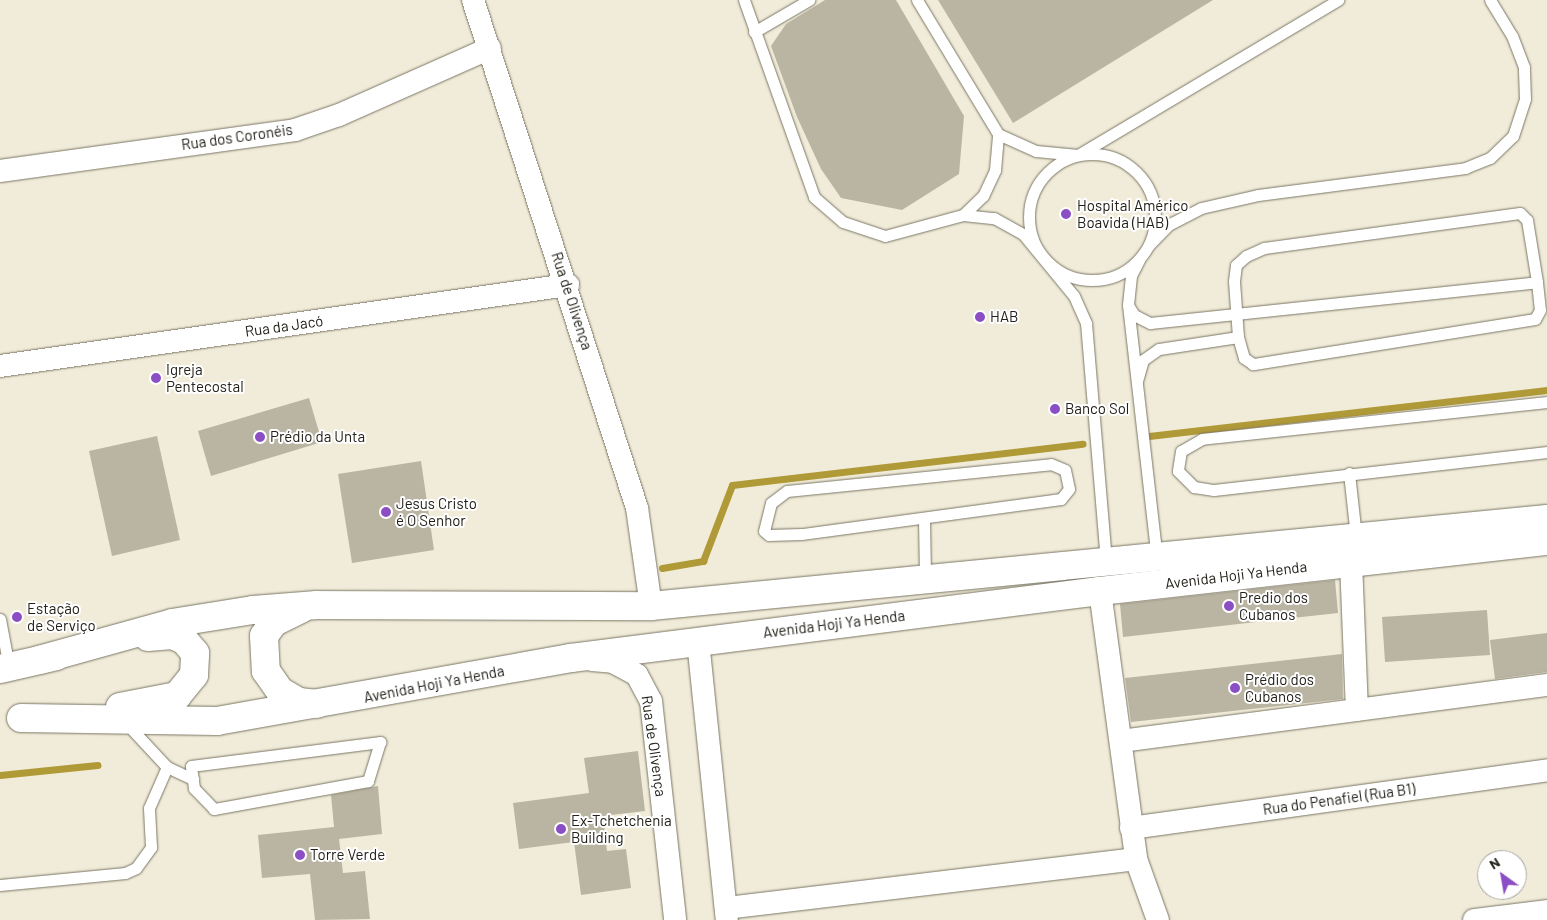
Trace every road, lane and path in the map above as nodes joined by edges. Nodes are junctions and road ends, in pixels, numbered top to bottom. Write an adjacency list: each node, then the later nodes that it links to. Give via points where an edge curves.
1 (473, 0): 8 (street, Rua de Olivença)
2 (744, 0): 7 (lane)
3 (809, 0): 7 (lane)
4 (917, 0): 9 (lane)
5 (1338, 0): 10 (lane)
6 (1490, 0): 13 (lane, via 1512,36 1524,67 1525,100 1513,136 1490,158 1465,168 1258,195 1200,208 1168,225)
7 (754, 32): 12 (lane, via 814,197 843,222 885,236)
8 (490, 48): 11 (street, Rua dos Coronéis, via 339,115 295,130); 17 (street, Rua de Olivença)
9 (998, 134): 10 (lane, via 1036,151); 12 (lane, via 995,170 983,196)
10 (1078, 155): 13 (lane, via 1111,156 1134,169 1147,186 1154,215); 15 (lane, via 1058,163 1041,178 1030,200 1031,238)
11 (0, 171)
12 (963, 215): 15 (lane, via 994,218 1023,234)
13 (1148, 245): 14 (lane)
14 (1139, 258): 15 (lane, via 1122,272 1085,280 1066,275); 18 (lane, via 1131,276)
15 (1047, 262): 31 (lane, via 1074,296 1086,323)
16 (1537, 282): 19 (lane); 19 (lane, via 1527,220 1520,213 1264,248 1236,265); 20 (lane, via 1540,310 1534,319 1254,364 1244,358)
17 (568, 285): 21 (street, Rua da Jacó); 35 (street, Rua de Olivença, via 637,508)
18 (1128, 305): 19 (lane, via 1134,315 1150,323); 22 (lane)
19 (1236, 312): 20 (lane)
20 (1238, 337): 22 (lane, via 1159,348 1143,360)
21 (0, 366)
22 (1136, 387): 30 (lane)
23 (1547, 402): 25 (lane, via 1202,439 1181,451 1178,471 1194,487 1214,490)
24 (1547, 452): 25 (lane)
25 (1349, 473): 29 (lane)
26 (924, 519): 26 (lane, via 1061,499 1068,490 1065,470 1051,464 787,491 771,503 763,524 769,535); 32 (lane)
27 (1547, 519): 29 (main road, Avenida Hoji Ya Henda)
28 (1547, 541): 29 (main road, Avenida Hoji Ya Henda)
29 (1354, 549): 30 (main road, Avenida Hoji Ya Henda); 33 (main road, Avenida Hoji Ya Henda); 43 (street)
30 (1157, 558): 31 (main road, Avenida Hoji Ya Henda)
31 (1107, 562): 32 (main road, Avenida Hoji Ya Henda)
32 (925, 577): 35 (main road, Avenida Hoji Ya Henda)
33 (1100, 590): 37 (main road, Avenida Hoji Ya Henda); 46 (street)
34 (317, 604): 35 (main road, Avenida Hoji Ya Henda); 39 (main road, via 172,623); 42 (main road, via 287,613 274,622 264,636 263,651 266,671 280,691 299,702)
35 (651, 606)
36 (0, 619): 40 (lane)
37 (698, 641): 38 (main road, Avenida Hoji Ya Henda); 54 (street)
38 (571, 658): 42 (main road, Avenida Hoji Ya Henda); 55 (street, Rua de Olivença, via 624,666 646,686 651,701)
39 (39, 660): 40 (main road); 44 (main road, via 156,635 172,635 191,647 196,664 188,686 178,696 158,702)
40 (4, 668)
41 (1547, 685): 43 (street)
42 (323, 704): 45 (main road, Avenida Hoji Ya Henda, via 217,721)
43 (1357, 710): 46 (street)
44 (10, 718): 45 (main road, Avenida Hoji Ya Henda)
45 (124, 722): 47 (lane)
46 (1121, 741): 50 (street)
47 (167, 767): 49 (lane); 52 (lane, via 149,808 151,847 136,868 125,873)
48 (1547, 770): 50 (street, Rua do Penafiel (Rua B1))
49 (192, 779): 49 (lane, via 194,788 214,809 368,780 380,742 191,766)
50 (1131, 828): 51 (street)
51 (1136, 859): 54 (street); 56 (street)
52 (0, 885)
53 (1547, 911): 57 (street)
54 (726, 914)
55 (675, 920)
56 (1158, 920)
57 (1474, 920)

